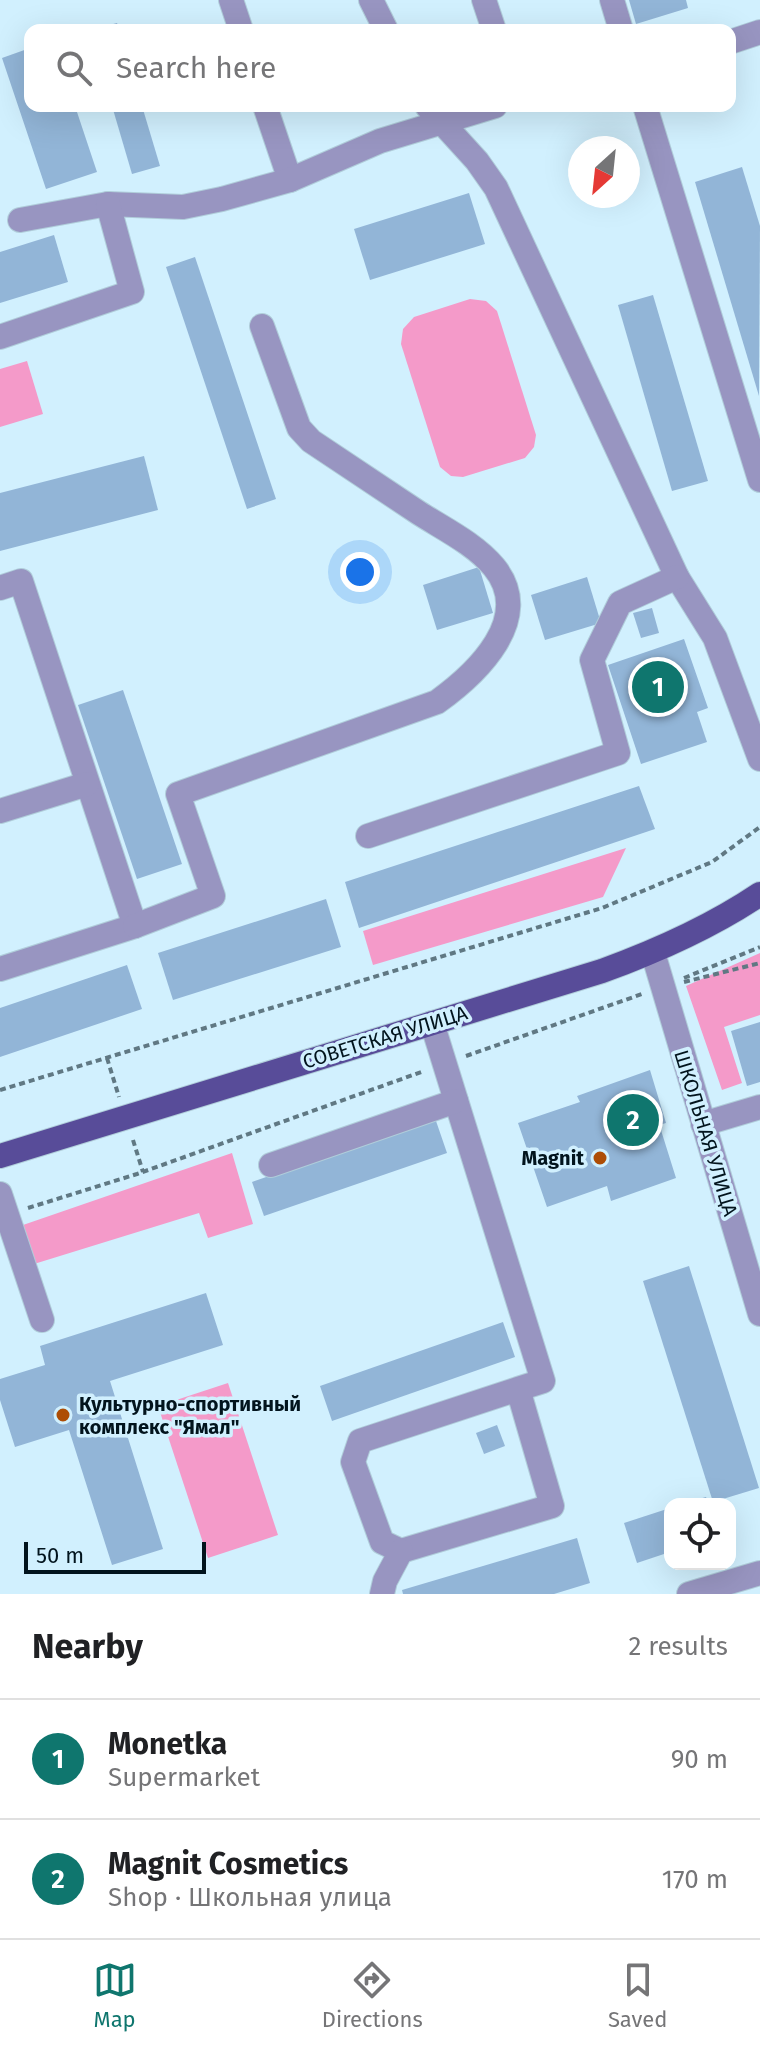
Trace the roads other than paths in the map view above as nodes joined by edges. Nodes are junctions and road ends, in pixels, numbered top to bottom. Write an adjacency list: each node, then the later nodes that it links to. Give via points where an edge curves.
1 (231, 0): 5 (street)
2 (371, 0): 6 (street)
3 (484, 0): 7 (street)
4 (612, 0): 8 (street)
5 (239, 24)
6 (383, 24)
7 (492, 24)
8 (619, 24)
9 (760, 32): 10 (street)
10 (736, 40)
11 (267, 112): 14 (street)
12 (647, 112): 19 (street)
13 (433, 114): 14 (street); 20 (street, via 496,188)
14 (290, 180): 15 (street, via 183,207)
15 (108, 204): 16 (street); 18 (street, via 132,292)
16 (20, 220)
17 (262, 326): 27 (street, via 299,428 474,548 500,575 508,611 497,643 468,678 437,702 178,794 213,896)
18 (0, 337)
19 (760, 480)
20 (677, 577): 22 (street, via 715,638); 25 (street, via 620,603 592,660 618,753)
21 (0, 588): 23 (street, via 21,581)
22 (760, 759)
23 (87, 784): 24 (street); 27 (street)
24 (0, 811)
25 (368, 836)
26 (760, 894): 28 (main road, СОВЕТСКАЯ УЛИЦА)
27 (135, 926): 29 (street)
28 (653, 953): 30 (main road, СОВЕТСКАЯ УЛИЦА); 33 (street, ШКОЛЬНАЯ УЛИЦА)
29 (0, 969)
30 (432, 1023): 31 (street); 34 (main road, СОВЕТСКАЯ УЛИЦА)
31 (456, 1101): 35 (street); 39 (street, via 543,1381)
32 (760, 1107): 33 (street)
33 (703, 1124): 37 (street, ШКОЛЬНАЯ УЛИЦА)
34 (0, 1156)
35 (271, 1165)
36 (4, 1204): 38 (street)
37 (760, 1314)
38 (42, 1320)
39 (518, 1389): 40 (street, via 552,1506); 40 (street, via 360,1441 353,1462 382,1542)
40 (401, 1551): 42 (street)
41 (760, 1573): 43 (street)
42 (382, 1594)
43 (689, 1594)

